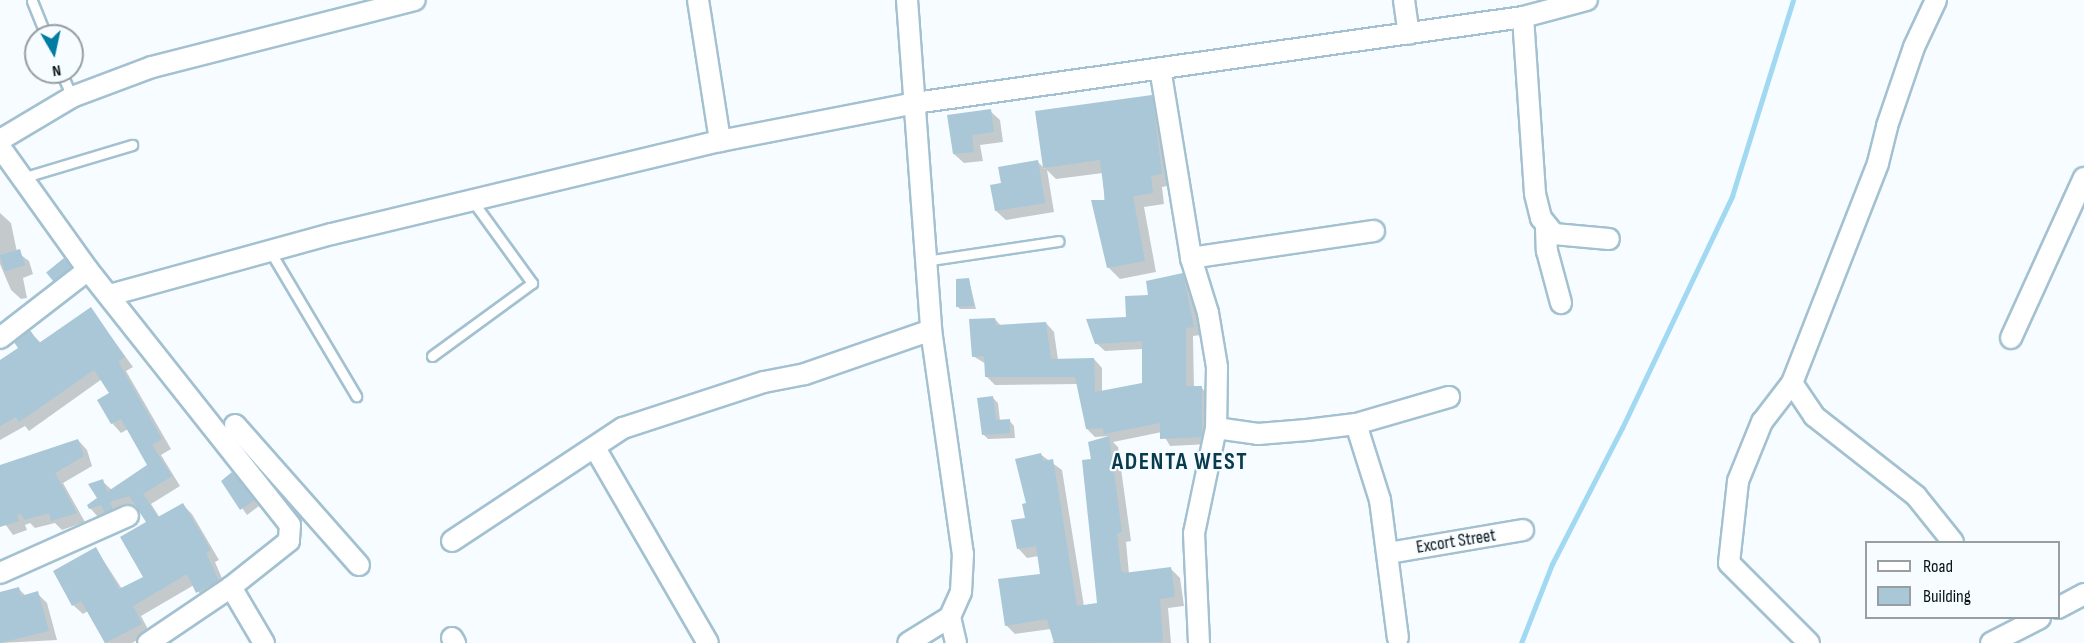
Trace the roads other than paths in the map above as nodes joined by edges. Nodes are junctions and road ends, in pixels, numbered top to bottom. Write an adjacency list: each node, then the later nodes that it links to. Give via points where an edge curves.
1 (415, 0): 13 (street, via 152,67)
2 (698, 0): 16 (street)
3 (907, 0): 14 (street)
4 (1404, 0): 10 (street)
5 (1587, 0): 8 (street)
6 (1936, 0): 35 (street, via 1914,47 1878,163)
7 (32, 1): 9 (lane)
8 (1523, 17): 10 (street); 21 (street, via 1535,194)
9 (41, 24)
10 (1409, 34): 11 (street)
11 (1160, 68): 14 (street); 26 (street)
12 (67, 84): 13 (lane)
13 (72, 97): 15 (street)
14 (915, 102): 16 (street); 27 (street)
15 (1, 137): 18 (street)
16 (720, 141): 20 (street)
17 (132, 145): 18 (lane)
18 (25, 177): 28 (street)
19 (2084, 178): 33 (street)
20 (474, 202): 25 (street); 34 (lane, via 532,283)
21 (1546, 228): 23 (street, via 1554,234); 30 (street, via 1547,251)
22 (1374, 231): 26 (street)
23 (1609, 239)
24 (1059, 241): 27 (lane)
25 (269, 251): 29 (street); 36 (lane)
26 (1191, 258): 40 (street, via 1208,313 1217,367)
27 (925, 261): 31 (street)
28 (88, 270): 29 (street); 32 (street)
29 (110, 295): 43 (street)
30 (1561, 303)
31 (931, 330): 41 (street, via 806,374 764,382 623,428); 56 (street, via 963,554 961,591)
32 (0, 338)
33 (2011, 338)
34 (432, 356)
35 (1792, 383): 48 (street, via 1814,416 1916,496); 66 (street, via 1748,448 1738,481 1729,563)
36 (356, 396)
37 (1449, 397): 38 (street)
38 (1356, 424): 40 (street, via 1258,434); 50 (street, via 1380,500)
39 (235, 425): 42 (street)
40 (1216, 428): 65 (street, via 1194,533)
41 (595, 448): 49 (street); 62 (street)
42 (270, 463): 43 (street); 44 (street)
43 (251, 477): 46 (street)
44 (311, 510): 46 (street); 51 (street)
45 (128, 516): 52 (street)
46 (290, 525): 53 (street, via 289,541)
47 (1523, 530): 50 (street, Excort Street)
48 (1951, 541)
49 (452, 542)
50 (1389, 553): 59 (street)
51 (359, 565)
52 (0, 573)
53 (231, 587): 60 (street); 61 (street)
54 (2084, 594): 55 (street)
55 (2060, 607)
56 (950, 617): 63 (street); 64 (street)
57 (2035, 619): 58 (street)
58 (2012, 624): 67 (street)
59 (1398, 638)
60 (148, 643)
61 (264, 643)
62 (708, 643)
63 (908, 643)
64 (956, 643)
65 (1199, 643)
66 (1809, 643)
67 (1991, 643)

